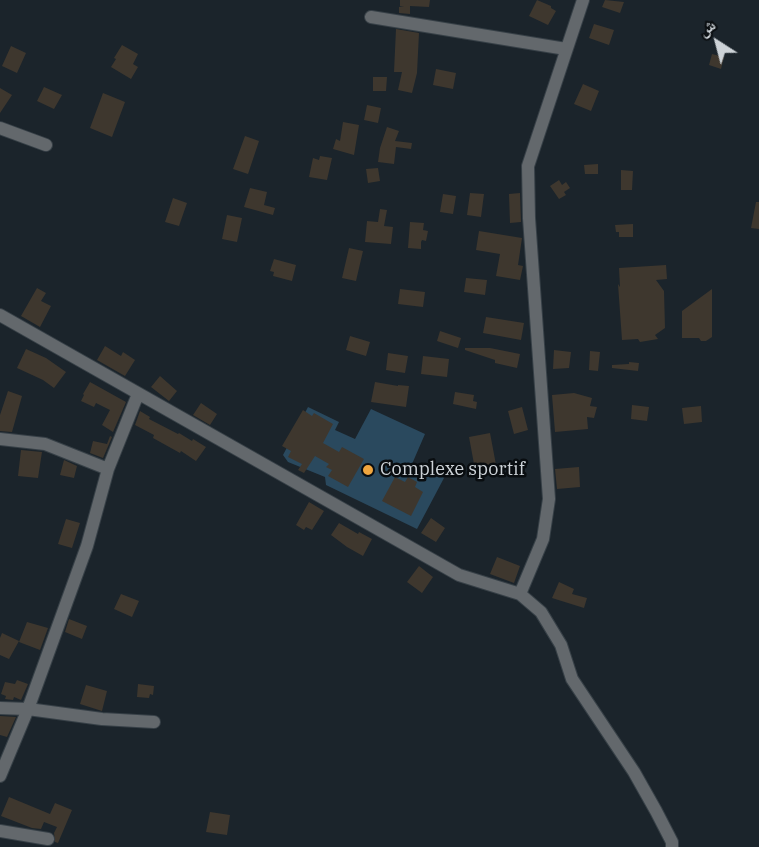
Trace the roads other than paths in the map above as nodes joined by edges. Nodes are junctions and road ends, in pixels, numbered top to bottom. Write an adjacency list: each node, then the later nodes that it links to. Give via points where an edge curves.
1 (583, 0): 3 (street)
2 (371, 17): 3 (street)
3 (566, 49): 10 (street, via 528,166 549,500 543,539)
4 (0, 128): 5 (street)
5 (46, 145)
6 (0, 315): 7 (street)
7 (138, 394): 9 (street); 10 (street, via 459,575)
8 (0, 439): 9 (street, via 45,444)
9 (108, 469): 12 (street, via 87,546)
10 (520, 594): 17 (street, via 541,612 561,645 572,679 634,772)
11 (0, 708): 12 (street)
12 (28, 709): 13 (street); 14 (street)
13 (154, 722)
14 (0, 776)
15 (0, 831): 16 (street)
16 (48, 839)
17 (672, 847)

